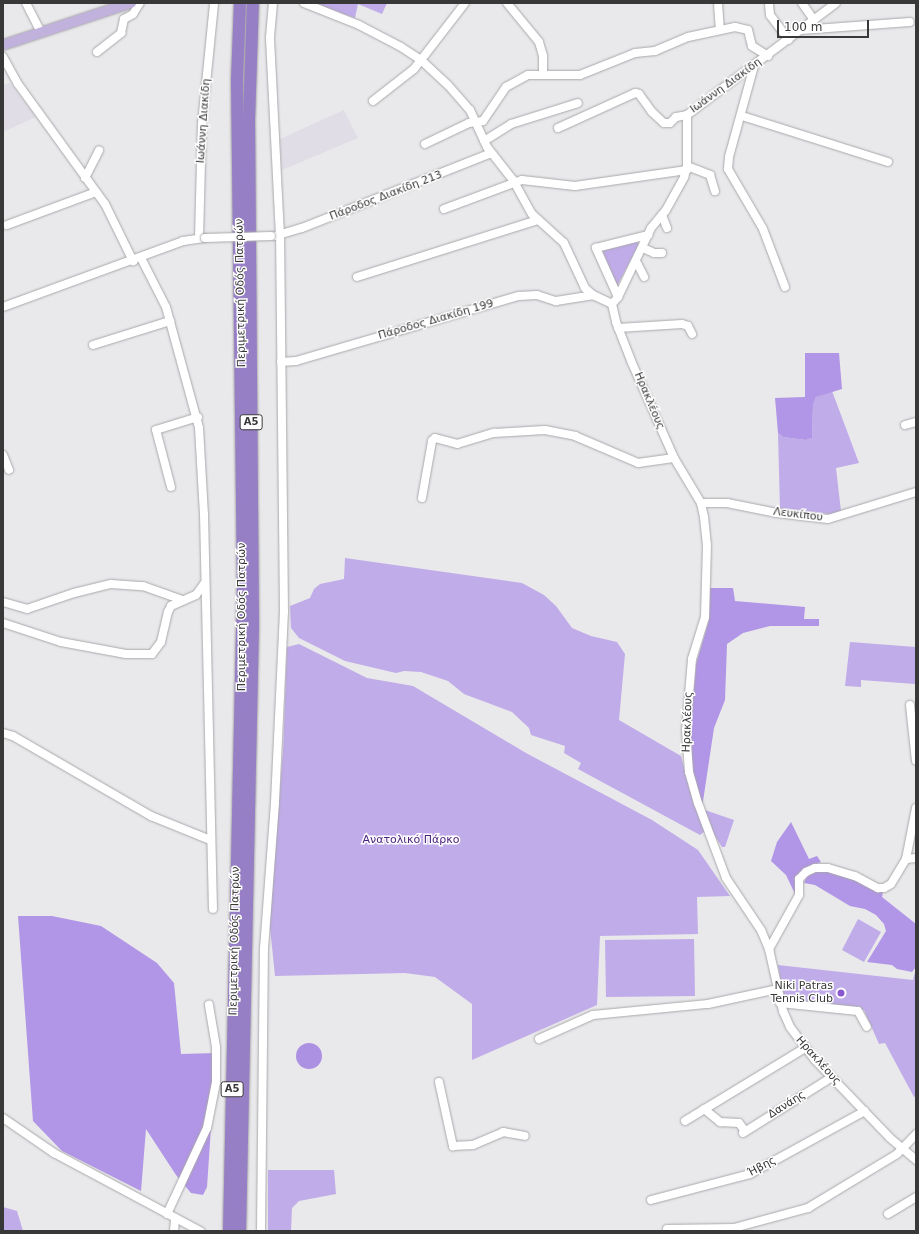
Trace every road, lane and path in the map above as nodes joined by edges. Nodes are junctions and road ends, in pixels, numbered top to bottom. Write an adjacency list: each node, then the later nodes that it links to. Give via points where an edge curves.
1 (26, 3): 19 (street)
2 (131, 3): 19 (main road)
3 (140, 3): 22 (street, via 133,14 124,19 122,33)
4 (214, 3): 51 (street, Ιωάννη Διακίδη, via 202,124)
5 (240, 3): 116 (highway, Περιμετρική Οδός Πατρών / Α5, via 237,80 243,586)
6 (252, 3): 106 (highway, Περιμετρική Οδός Πατρών / Α5, via 249,129 253,626)
7 (272, 3): 50 (street, via 270,37)
8 (304, 3): 25 (street, via 359,25)
9 (465, 3): 25 (street)
10 (507, 3): 27 (street, via 540,43)
11 (718, 3): 17 (street)
12 (802, 3): 15 (street)
13 (836, 3): 15 (street, Ιωάννη Διακίδη)
14 (769, 4): 20 (street, via 770,15)
15 (814, 20): 18 (street, Ιωάννη Διακίδη)
16 (910, 22): 18 (street)
17 (720, 30): 23 (street, via 735,27 748,30 752,46); 27 (street, via 688,37 655,51 635,53 583,75 563,77)
18 (801, 30): 20 (street, Ιωάννη Διακίδη)
19 (41, 32): 21 (main road)
20 (789, 40): 23 (street, Ιωάννη Διακίδη)
21 (3, 45)
22 (97, 52)
23 (768, 56): 26 (street, Ιωάννη Διακίδη)
24 (3, 57): 40 (street, via 11,74)
25 (421, 60): 28 (street, via 405,77); 32 (street, via 465,103)
26 (754, 66): 30 (street, Ιωάννη Διακίδη); 31 (street)
27 (543, 74): 32 (street, via 528,75 510,84 484,120)
28 (372, 101)
29 (578, 103): 34 (street, via 511,124)
30 (688, 115): 33 (street, via 664,123 639,94 635,94); 39 (street, Ιωάννη Διακίδη)
31 (742, 116): 38 (street); 58 (street, via 729,157 728,169 763,229)
32 (476, 122): 34 (street); 35 (street)
33 (558, 128)
34 (484, 141): 37 (street)
35 (425, 144)
36 (99, 150): 40 (street)
37 (491, 153): 41 (street); 50 (street, Πάροδος Διακίδη 213)
38 (888, 162)
39 (687, 168): 41 (street, via 575,186 534,179); 42 (street, via 710,175); 45 (street, Ιωάννη Διακίδη)
40 (85, 178): 43 (street)
41 (515, 183): 44 (street); 46 (street)
42 (715, 191)
43 (96, 192): 47 (street); 54 (street)
44 (444, 209)
45 (662, 215): 48 (street); 49 (street, Ιωάννη Διακίδη)
46 (538, 220): 57 (street); 59 (street, via 564,243 583,285)
47 (7, 225)
48 (667, 228)
49 (648, 235): 52 (street, Ιωάννη Διακίδη); 60 (street, via 596,248)
50 (280, 236): 51 (street, bridge); 67 (street)
51 (202, 238): 54 (street, via 183,241)
52 (643, 248): 53 (street, via 654,253); 55 (street, Ιωάννη Διακίδη)
53 (662, 253)
54 (137, 259): 62 (street); 63 (street)
55 (636, 261): 56 (street); 60 (street, Ιωάννη Διακίδη)
56 (644, 277)
57 (357, 278)
58 (785, 287)
59 (593, 296): 61 (street); 67 (street, Πάροδος Διακίδη 199, via 556,301 537,295 519,296 296,361)
60 (618, 297): 61 (street, Ιωάννη Διακίδη)
61 (612, 304): 64 (street, Ηρακλέους)
62 (3, 307)
63 (170, 321): 66 (street); 68 (street)
64 (618, 328): 65 (street, via 682,324 688,326); 72 (street, Ηρακλέους)
65 (692, 334)
66 (93, 345)
67 (281, 362): 119 (street, via 284,612 275,802 264,949)
68 (198, 417): 74 (street, via 156,430); 78 (street)
69 (916, 422): 70 (street)
70 (905, 425)
71 (3, 455): 73 (street)
72 (674, 458): 76 (street, via 638,463 575,436 549,430 494,433 457,444 435,438 432,441); 77 (street, Ηρακλέους)
73 (9, 470)
74 (171, 486)
75 (916, 492): 77 (street, Λευκίπου, via 828,519 727,503)
76 (422, 498)
77 (700, 503): 90 (street, Ηρακλέους, via 706,535 704,617 691,672 686,730 689,772 726,878 761,930)
78 (205, 578): 79 (street, via 200,592); 86 (street)
79 (182, 600): 80 (street, via 143,586 111,584 27,609); 81 (street, via 168,612 161,642 152,654 126,654 62,642)
80 (3, 602)
81 (3, 623)
82 (910, 705): 84 (street)
83 (3, 732): 86 (street, via 151,816)
84 (916, 761)
85 (916, 808): 87 (street)
86 (210, 840): 89 (street)
87 (906, 858): 88 (street); 90 (street, via 891,884 881,889 834,869 820,868 806,872 800,879 799,895)
88 (916, 858)
89 (213, 909)
90 (769, 949): 91 (street, Ηρακλέους)
91 (778, 989): 92 (street, Ηρακλέους); 95 (street, via 708,1004 593,1015)
92 (780, 1003): 94 (street, via 858,1011); 96 (street, Ηρακλέους, via 790,1027)
93 (210, 1005): 110 (street, via 216,1046 216,1082 207,1128)
94 (867, 1027)
95 (539, 1039)
96 (805, 1048): 97 (street, Ηρακλέους); 99 (street)
97 (832, 1077): 99 (street, Δανάης, via 744,1132 739,1122 720,1122); 100 (street, Ηρακλέους)
98 (439, 1082): 104 (street, via 453,1146 473,1145 503,1132)
99 (704, 1109): 102 (street)
100 (865, 1111): 105 (street, Ηρακλέους); 109 (street, Ήβης, via 750,1174)
101 (3, 1118): 110 (street, via 54,1153)
102 (685, 1121)
103 (916, 1134): 105 (street)
104 (524, 1136)
105 (903, 1148): 107 (street, Ηρακλέους); 113 (street, via 825,1200 789,1215 734,1228)
106 (243, 1153): 117 (highway, Περιμετρική Οδός Πατρών / Α5); 118 (highway)
107 (916, 1160)
108 (916, 1197): 111 (street)
109 (651, 1200)
110 (167, 1214): 112 (street)
111 (888, 1214)
112 (175, 1219): 114 (street); 115 (street)
113 (667, 1229)
114 (174, 1231)
115 (200, 1231)
116 (229, 1231)
117 (240, 1231)
118 (243, 1231)
119 (261, 1231)

